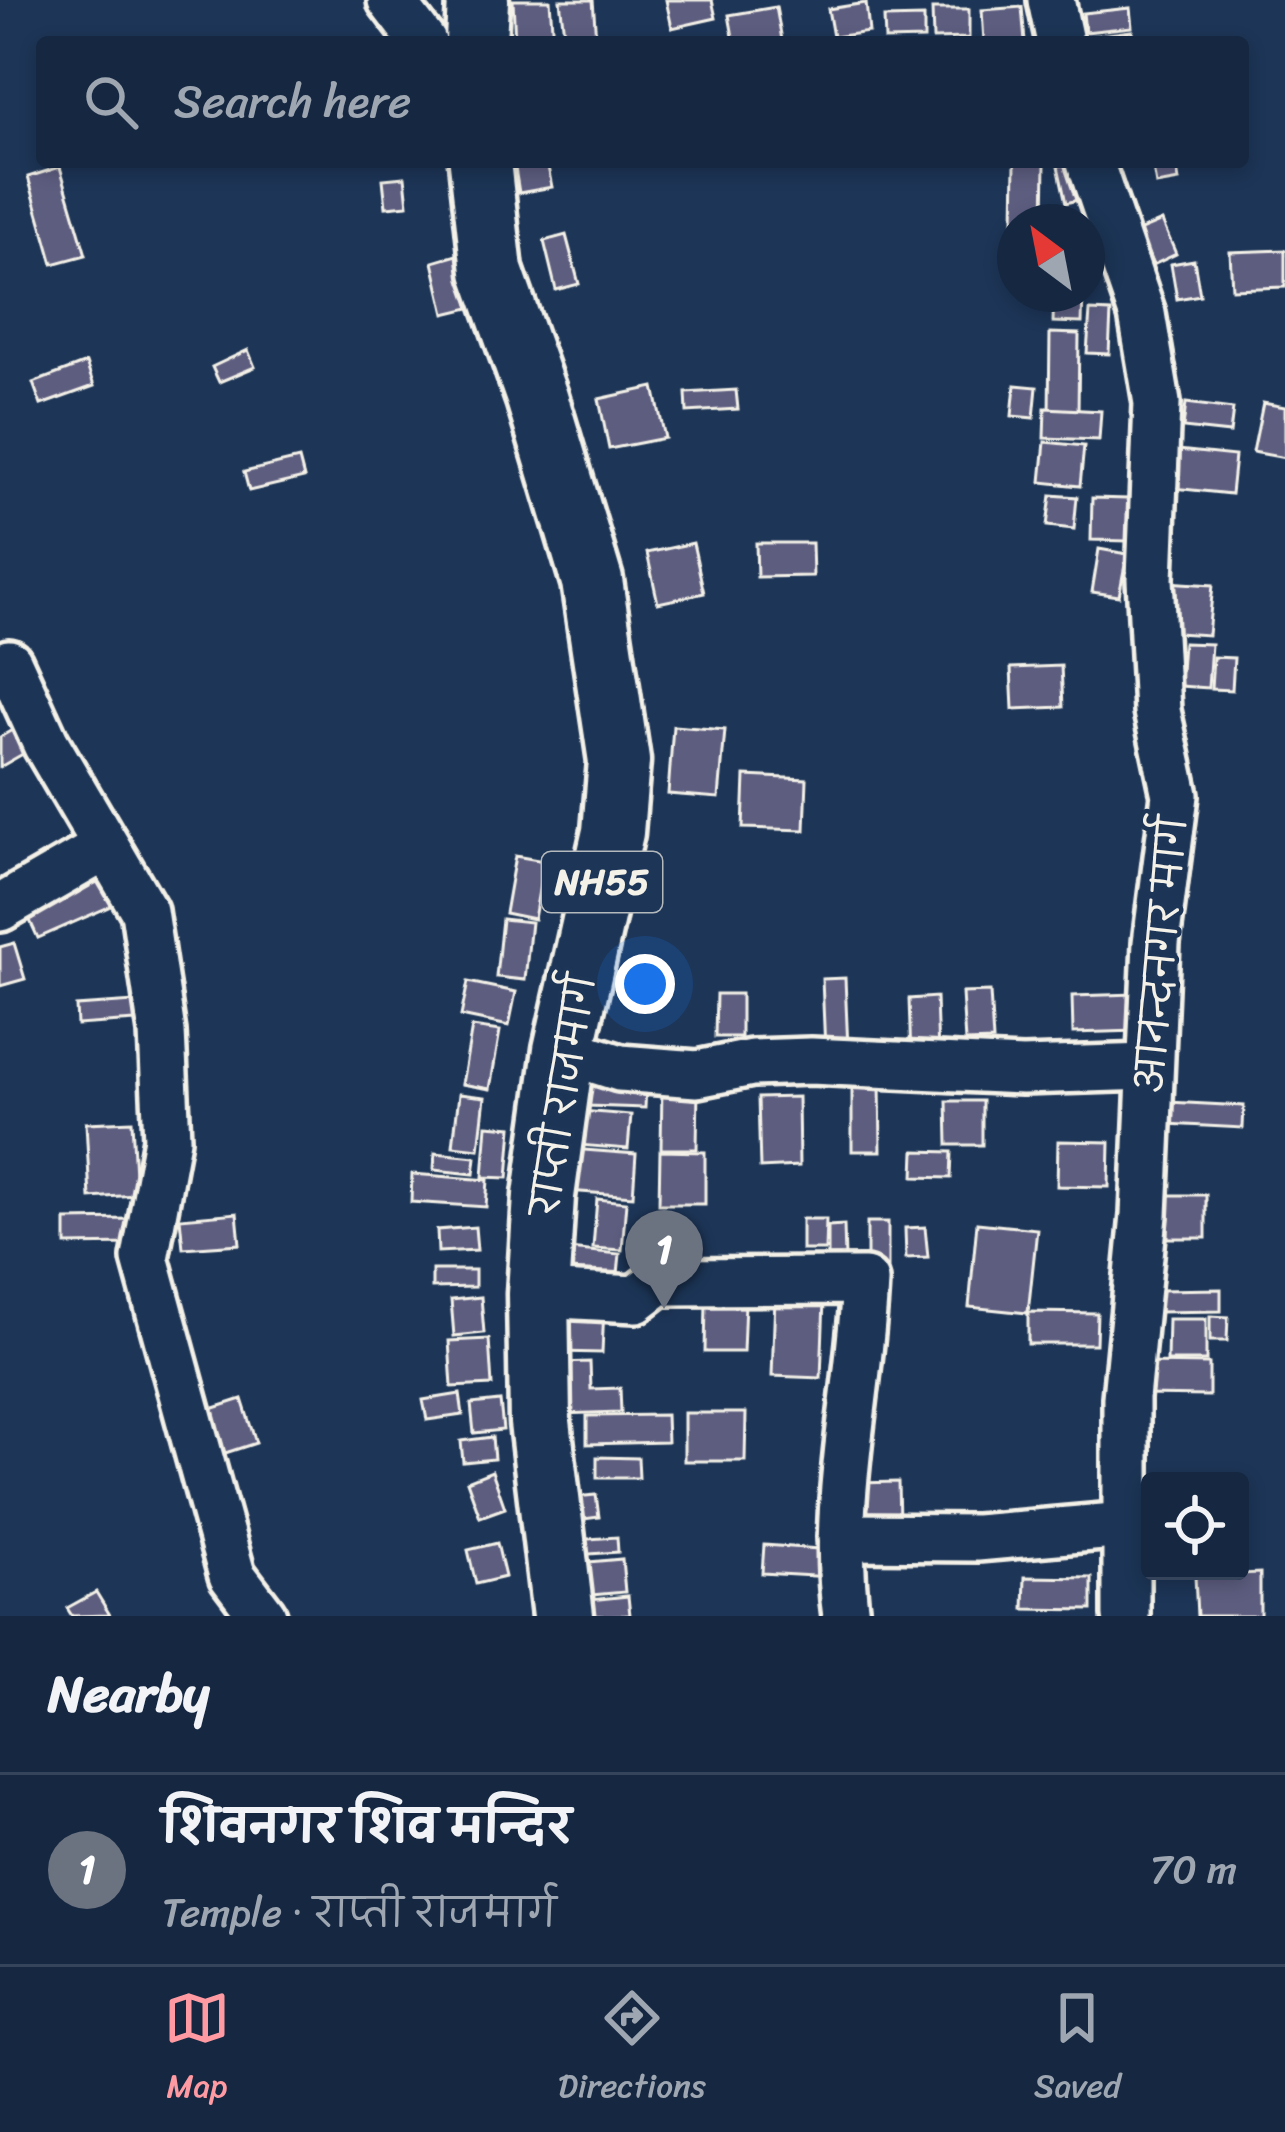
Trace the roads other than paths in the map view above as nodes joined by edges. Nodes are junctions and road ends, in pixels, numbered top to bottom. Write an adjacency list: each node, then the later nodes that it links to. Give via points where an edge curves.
1 (391, 0): 4 (street)
2 (478, 0): 5 (main road)
3 (1051, 0): 6 (street)
4 (418, 36)
5 (476, 36)
6 (1059, 36)
7 (481, 168): 12 (main road, राप्ती राजमार्ग / NH55, via 491,271 592,581 619,761 613,832)
8 (1092, 168): 13 (street, आनन्दनगर मार्ग, via 1142,314 1156,403 1150,579 1157,711 1175,795)
9 (9, 663): 10 (street)
10 (106, 847): 11 (street); 17 (street, via 144,911 161,1032 167,1138 145,1258 232,1575)
11 (0, 908)
12 (564, 1050): 13 (street, via 620,1068 697,1074 812,1061 1022,1071); 14 (main road, राप्ती राजमार्ग / NH55)
13 (1149, 1067): 15 (street, आनन्दनगर मार्ग, via 1126,1398)
14 (538, 1294): 16 (street, via 636,1299 658,1282 865,1281); 18 (main road, राप्ती राजमार्ग / NH55, via 540,1422)
15 (1126, 1525): 16 (street, via 977,1538); 20 (street, आनन्दनगर मार्ग)
16 (841, 1537): 19 (street)
17 (263, 1616)
18 (562, 1616)
19 (846, 1616)
20 (1126, 1616)

